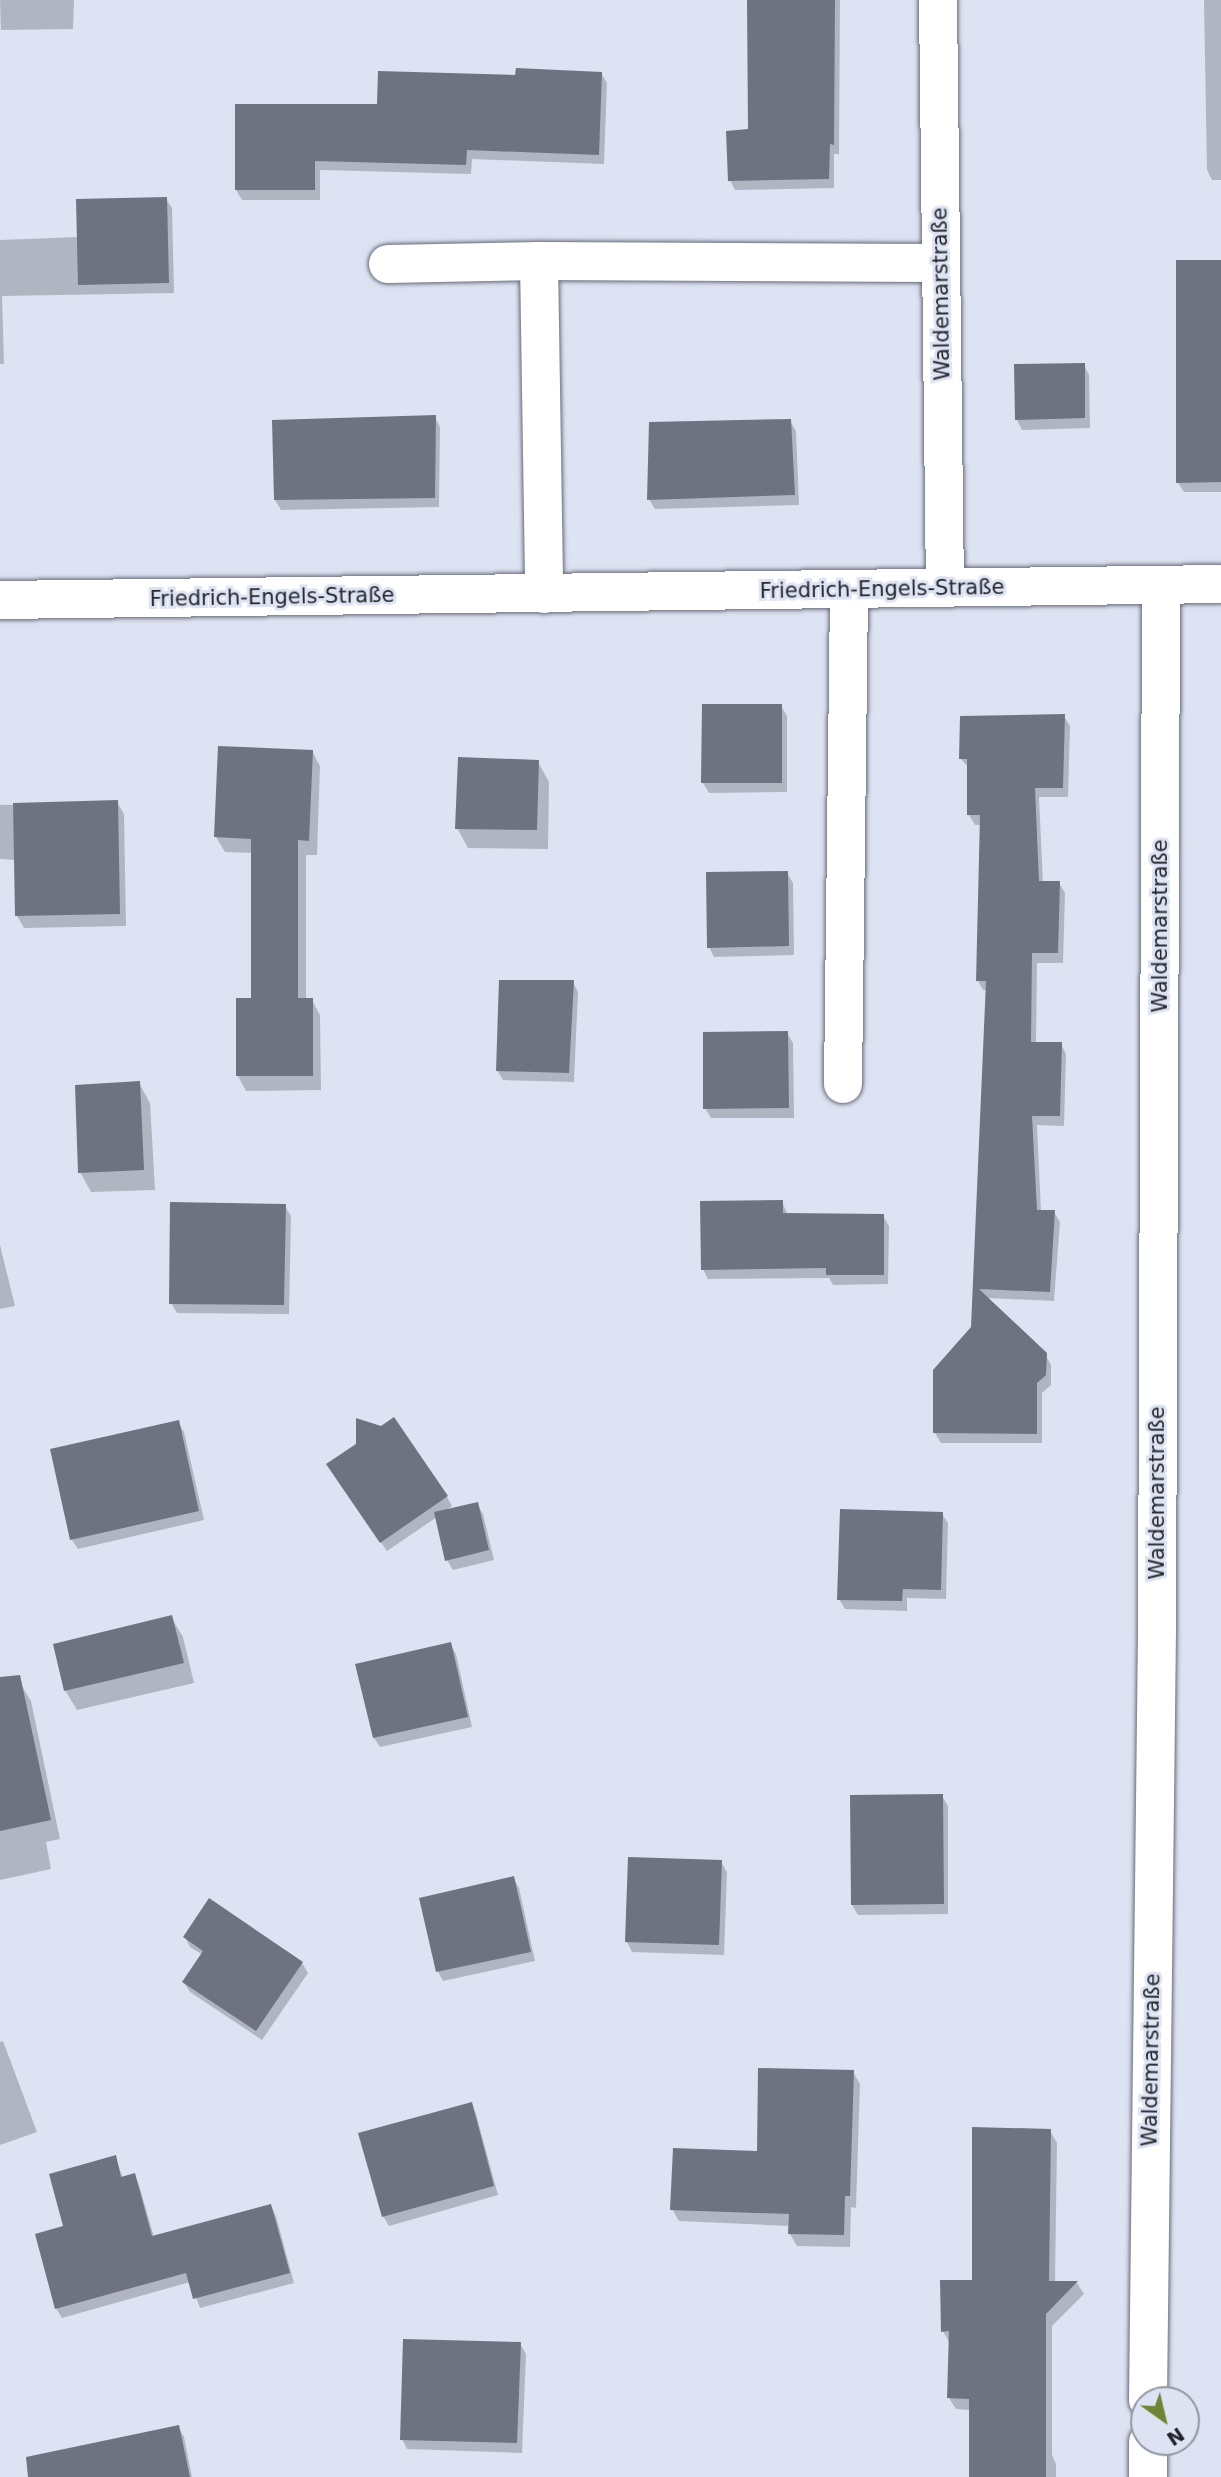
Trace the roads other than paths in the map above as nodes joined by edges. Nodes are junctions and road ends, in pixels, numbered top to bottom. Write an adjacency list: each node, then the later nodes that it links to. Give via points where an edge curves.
1 (938, 0): 4 (street, Waldemarstraße)
2 (539, 261): 3 (street); 4 (street); 9 (street)
3 (388, 264)
4 (940, 264): 7 (street, Waldemarstraße)
5 (1221, 584): 6 (street, Friedrich-Engels-Straße)
6 (1161, 585): 7 (street, Friedrich-Engels-Straße); 12 (street, Waldemarstraße)
7 (945, 587): 8 (street, Friedrich-Engels-Straße)
8 (849, 591): 9 (street, Friedrich-Engels-Straße); 11 (street)
9 (544, 594): 10 (street, Friedrich-Engels-Straße)
10 (0, 600)
11 (844, 1084)
12 (1149, 2386)
13 (1149, 2456): 14 (street)
14 (1148, 2477)

